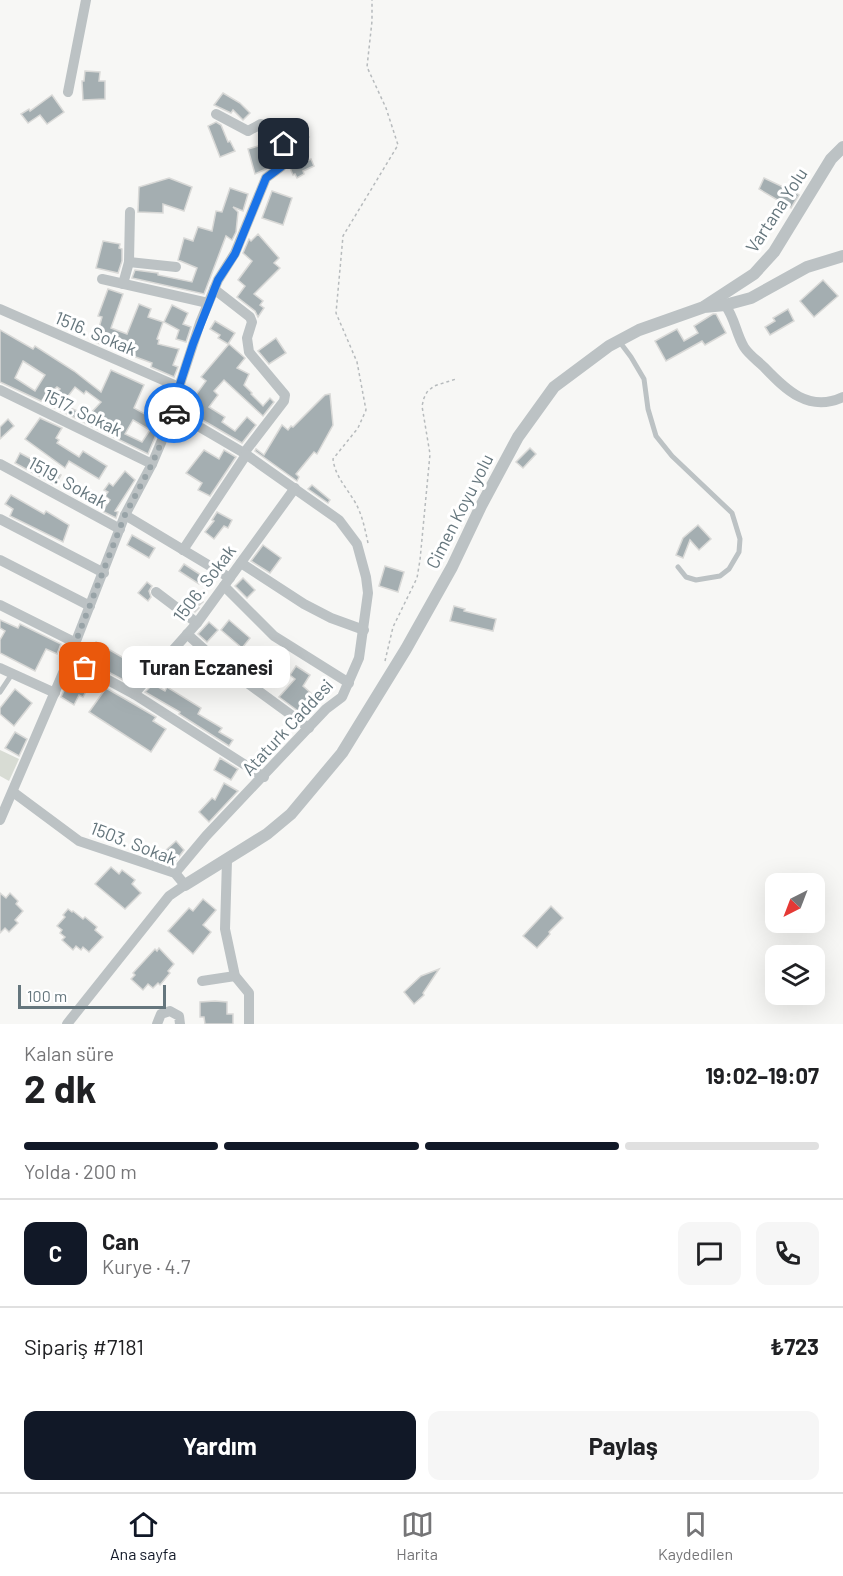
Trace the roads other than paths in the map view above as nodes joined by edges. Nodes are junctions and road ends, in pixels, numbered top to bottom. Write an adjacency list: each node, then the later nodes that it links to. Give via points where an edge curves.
1 (86, 0): 2 (street)
2 (68, 92)
3 (216, 114): 11 (street, via 248,130 261,124 269,126 284,144 282,166 266,178 235,254)
4 (843, 147): 14 (street, Vartana Yolu, via 831,159 774,252 754,274)
5 (130, 212): 7 (street)
6 (843, 256): 13 (street, Cimen Koyu yolu, via 807,267 751,298)
7 (129, 262): 8 (street); 10 (street)
8 (176, 267)
9 (102, 279): 10 (street)
10 (123, 284): 12 (street)
11 (214, 289): 12 (street); 21 (street, via 250,317 249,352 285,395)
12 (208, 303): 17 (street)
13 (725, 305): 14 (street, Cimen Koyu yolu); 19 (street, via 745,348 789,392 813,402 832,402)
14 (704, 307): 16 (street, Cimen Koyu yolu)
15 (0, 309): 17 (street, 1516. Sokak)
16 (619, 341): 31 (lane, via 644,379 657,436 672,456 732,513 740,539 739,552 720,576 696,580 686,577); 52 (street, Cimen Koyu yolu, via 554,387 530,420 406,649 342,753 291,814)
17 (179, 387): 20 (street)
18 (0, 390): 23 (street, 1517. Sokak)
19 (843, 397)
20 (174, 412): 21 (street, Ataturk Caddesi); 23 (street)
21 (245, 454): 24 (street, Ataturk Caddesi); 28 (street)
22 (0, 464): 27 (street, 1519. Sokak)
23 (152, 464): 25 (street)
24 (295, 488): 30 (street, 1506. Sokak); 38 (street, Ataturk Caddesi, via 339,520 357,544 368,593)
25 (125, 515): 27 (street); 28 (street)
26 (0, 519): 32 (street)
27 (120, 529): 32 (street)
28 (183, 550): 33 (street)
29 (0, 560): 36 (street)
30 (241, 563): 33 (street, 1506. Sokak); 38 (street, via 304,604)
31 (678, 567)
32 (104, 573): 36 (street)
33 (227, 582): 37 (street, 1506. Sokak); 44 (street, via 274,636)
34 (156, 592): 37 (street)
35 (0, 605): 40 (street)
36 (90, 606): 40 (street)
37 (196, 623): 39 (street, 1506. Sokak)
38 (364, 630): 44 (street, Ataturk Caddesi)
39 (187, 634): 47 (street, 1506. Sokak); 48 (street)
40 (74, 642): 41 (street)
41 (69, 659): 46 (street); 47 (street)
42 (0, 668): 43 (street)
43 (12, 674): 45 (lane); 46 (street)
44 (349, 682): 48 (street, Ataturk Caddesi, via 342,697)
45 (0, 692)
46 (54, 693): 50 (street)
47 (134, 694): 49 (street)
48 (309, 728): 49 (street, Ataturk Caddesi)
49 (264, 777): 53 (street, Ataturk Caddesi)
50 (13, 792): 51 (street); 53 (street, 1503. Sokak, via 79,841)
51 (0, 820)
52 (226, 860): 54 (street, Cimen Koyu yolu); 55 (street, via 225,929)
53 (175, 873): 54 (street, 1503. Sokak)
54 (185, 885): 57 (street, via 169,896)
55 (235, 976): 56 (street); 60 (street, via 249,993)
56 (202, 981)
57 (67, 1024)
58 (157, 1024): 59 (street, via 161,1014 170,1011 179,1016)
59 (180, 1024)
60 (249, 1024)

